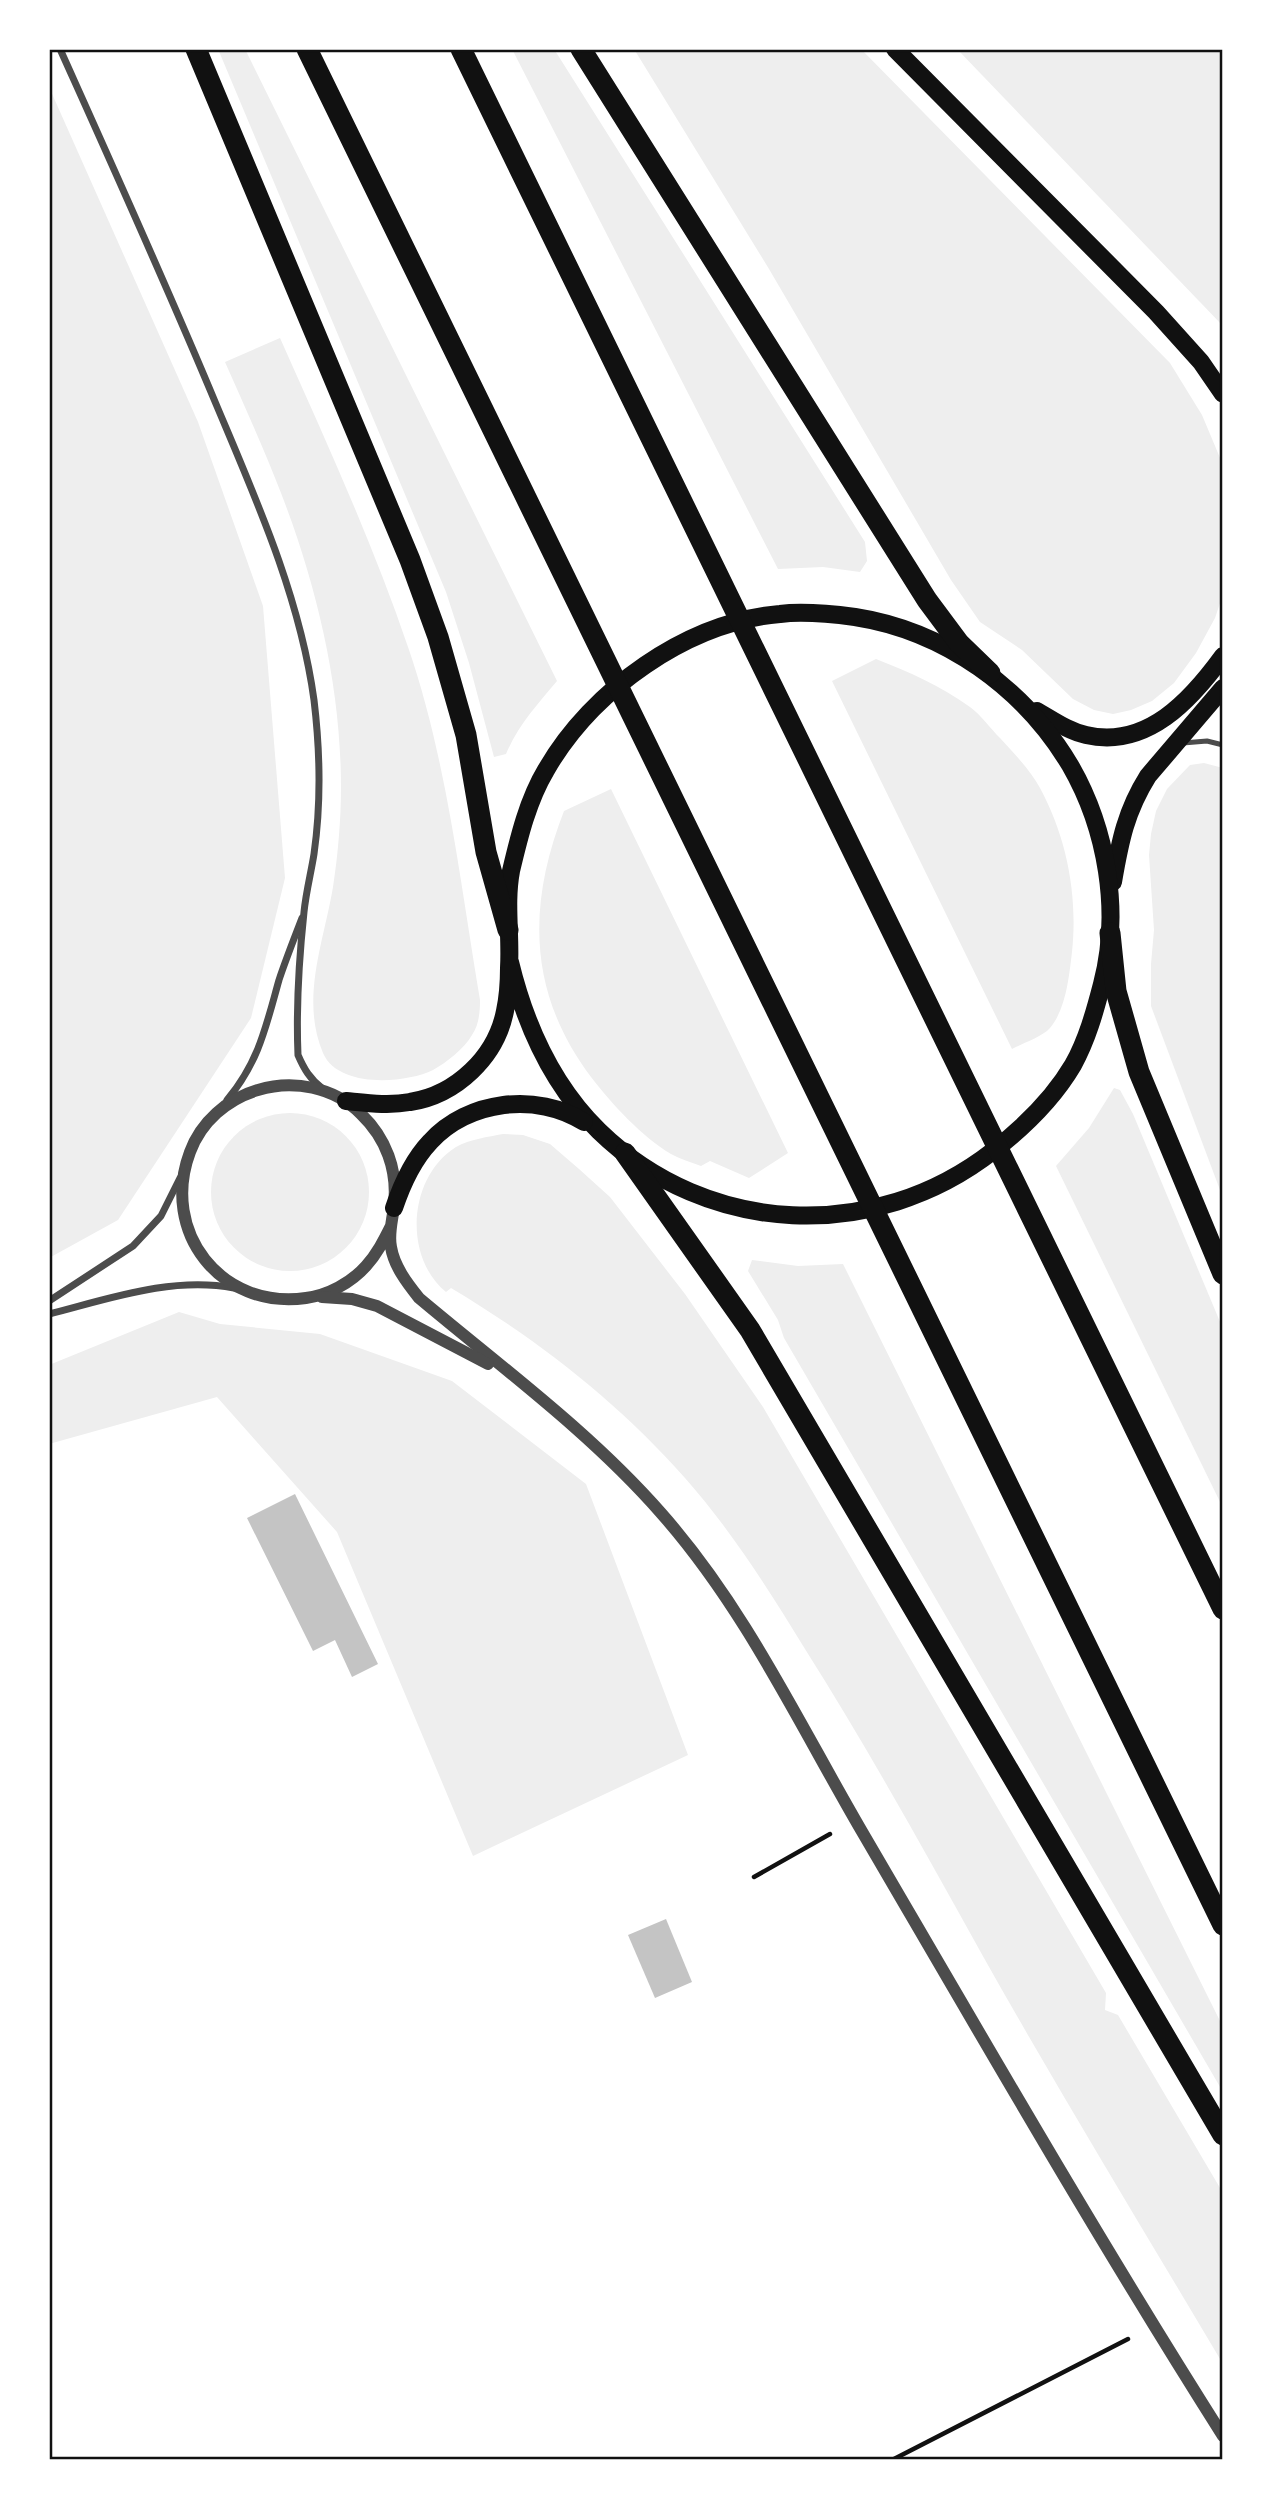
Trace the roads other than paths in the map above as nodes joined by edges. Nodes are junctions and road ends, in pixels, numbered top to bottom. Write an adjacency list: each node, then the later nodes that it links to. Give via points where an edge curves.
1 (60, 49): 15 (street, via 159,267 253,490 286,583 314,700 317,748 314,852)
2 (196, 49): 16 (highway, via 433,624 466,735 486,852)
3 (307, 49): 32 (highway)
4 (461, 49): 31 (highway)
5 (581, 49): 9 (highway, via 927,600)
6 (895, 49): 7 (main road, via 1156,312)
7 (1223, 394)
8 (1223, 656): 11 (main road, via 1180,708 1119,737 1068,729)
9 (989, 673): 11 (main road); 16 (main road, via 905,630 857,617 782,613 747,619 663,654 596,704 544,772 523,824 510,879)
10 (1223, 688): 13 (main road)
11 (1022, 702): 14 (main road, via 1054,737 1091,808)
12 (1223, 745): 13 (lane, via 1196,741)
13 (1169, 752): 14 (main road, via 1129,809)
14 (1109, 902): 17 (main road)
15 (304, 911): 19 (street, via 298,1055 313,1081); 20 (street, via 256,1058)
16 (508, 930): 18 (main road)
17 (1110, 933): 22 (main road, via 1093,1020 1073,1064 1045,1104 1011,1138 935,1188 847,1214 759,1213 669,1182); 25 (highway, via 1116,991 1139,1072)
18 (510, 962): 19 (main road, via 502,1023 486,1053 461,1082 443,1093 410,1102); 21 (main road, via 520,1003 543,1053 579,1110)
19 (338, 1097): 20 (street, via 313,1088 278,1085 245,1094); 24 (street, via 372,1125 386,1147 394,1173)
20 (217, 1112): 23 (street, via 195,1139)
21 (601, 1132): 22 (main road); 24 (main road, via 552,1106 534,1103 485,1109 446,1127 430,1142 404,1178)
22 (625, 1153): 33 (highway, via 750,1330)
23 (183, 1171): 26 (street, via 182,1206 191,1238 212,1269); 28 (street, via 148,1232)
24 (392, 1217): 27 (street, via 380,1248 365,1267 349,1282); 30 (street, via 391,1246 397,1266 419,1298)
25 (1223, 1274)
26 (242, 1290): 27 (street, via 278,1300); 29 (street, via 211,1284 171,1287)
27 (315, 1297): 30 (street, via 352,1298 377,1306)
28 (49, 1301)
29 (49, 1314)
30 (510, 1375): 34 (street, via 597,1447 663,1514 760,1650 855,1820)
31 (1223, 1609)
32 (1223, 1925)
33 (1223, 2135)
34 (1223, 2436)

